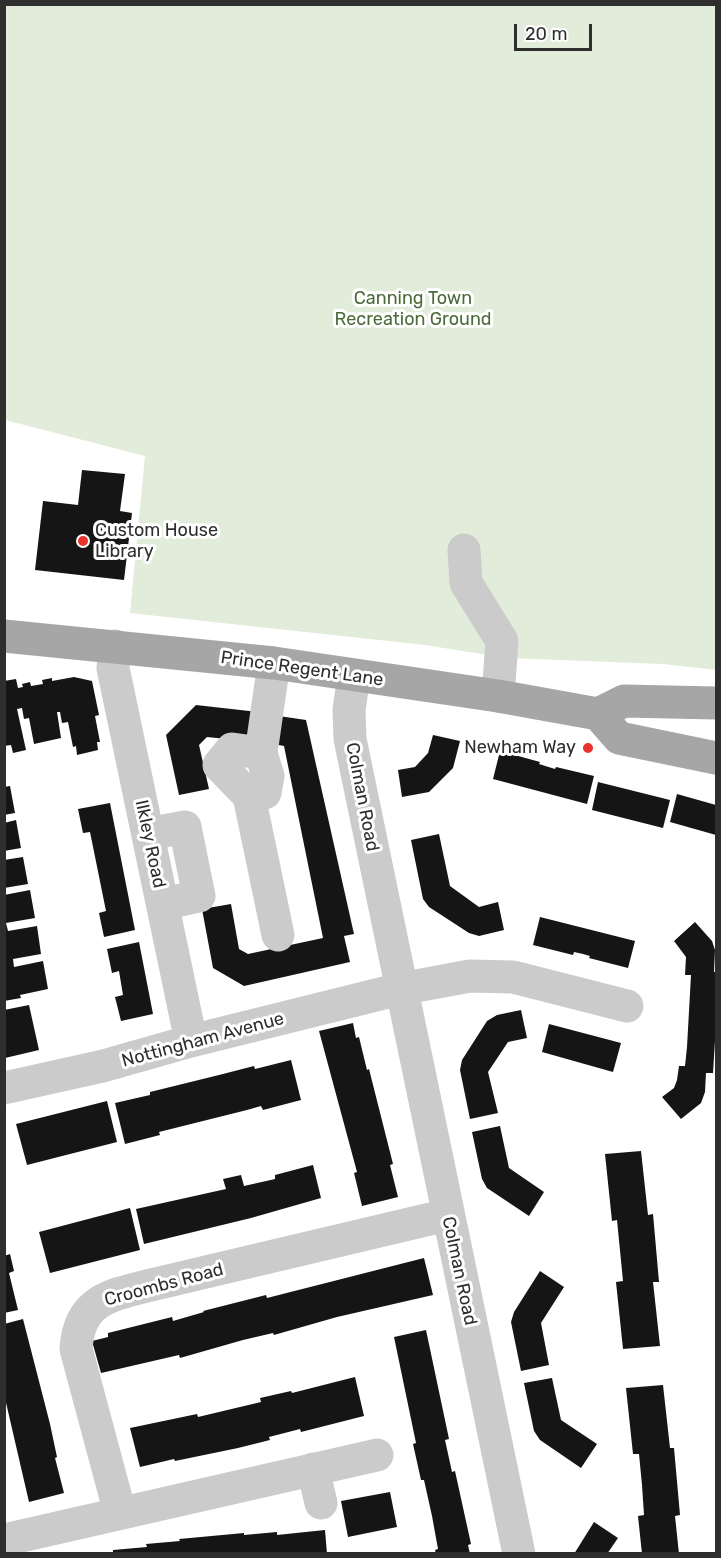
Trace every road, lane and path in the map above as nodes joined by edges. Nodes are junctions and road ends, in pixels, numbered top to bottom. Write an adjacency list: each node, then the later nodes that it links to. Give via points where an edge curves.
1 (464, 550): 6 (street, via 466,583 502,642)
2 (4, 636): 3 (main road, Prince Regent Lane)
3 (115, 646): 4 (main road, Prince Regent Lane); 15 (street, Ilkley Road, via 113,668)
4 (274, 663): 5 (main road, Prince Regent Lane); 9 (street)
5 (354, 675): 6 (main road, Prince Regent Lane); 13 (street, Colman Road, via 350,739)
6 (498, 696): 8 (main road, Prince Regent Lane)
7 (717, 703): 8 (main road, via 624,700)
8 (598, 714): 10 (main road, via 619,738)
9 (261, 753): 11 (street, via 268,776 265,793); 11 (street, via 232,749 219,765)
10 (717, 758)
11 (249, 796): 12 (street)
12 (278, 935)
13 (400, 989): 14 (street, via 470,976 513,977); 15 (street, Nottingham Avenue); 17 (street, Colman Road)
14 (627, 1006)
15 (191, 1041): 16 (street, Nottingham Avenue)
16 (4, 1088)
17 (447, 1215): 21 (street, Croombs Road, via 98,1301 84,1315 76,1349); 23 (street, Colman Road)
18 (377, 1455): 19 (street)
19 (313, 1469): 20 (street); 21 (street)
20 (321, 1503)
21 (120, 1513): 22 (street)
22 (4, 1540)
23 (519, 1554)

